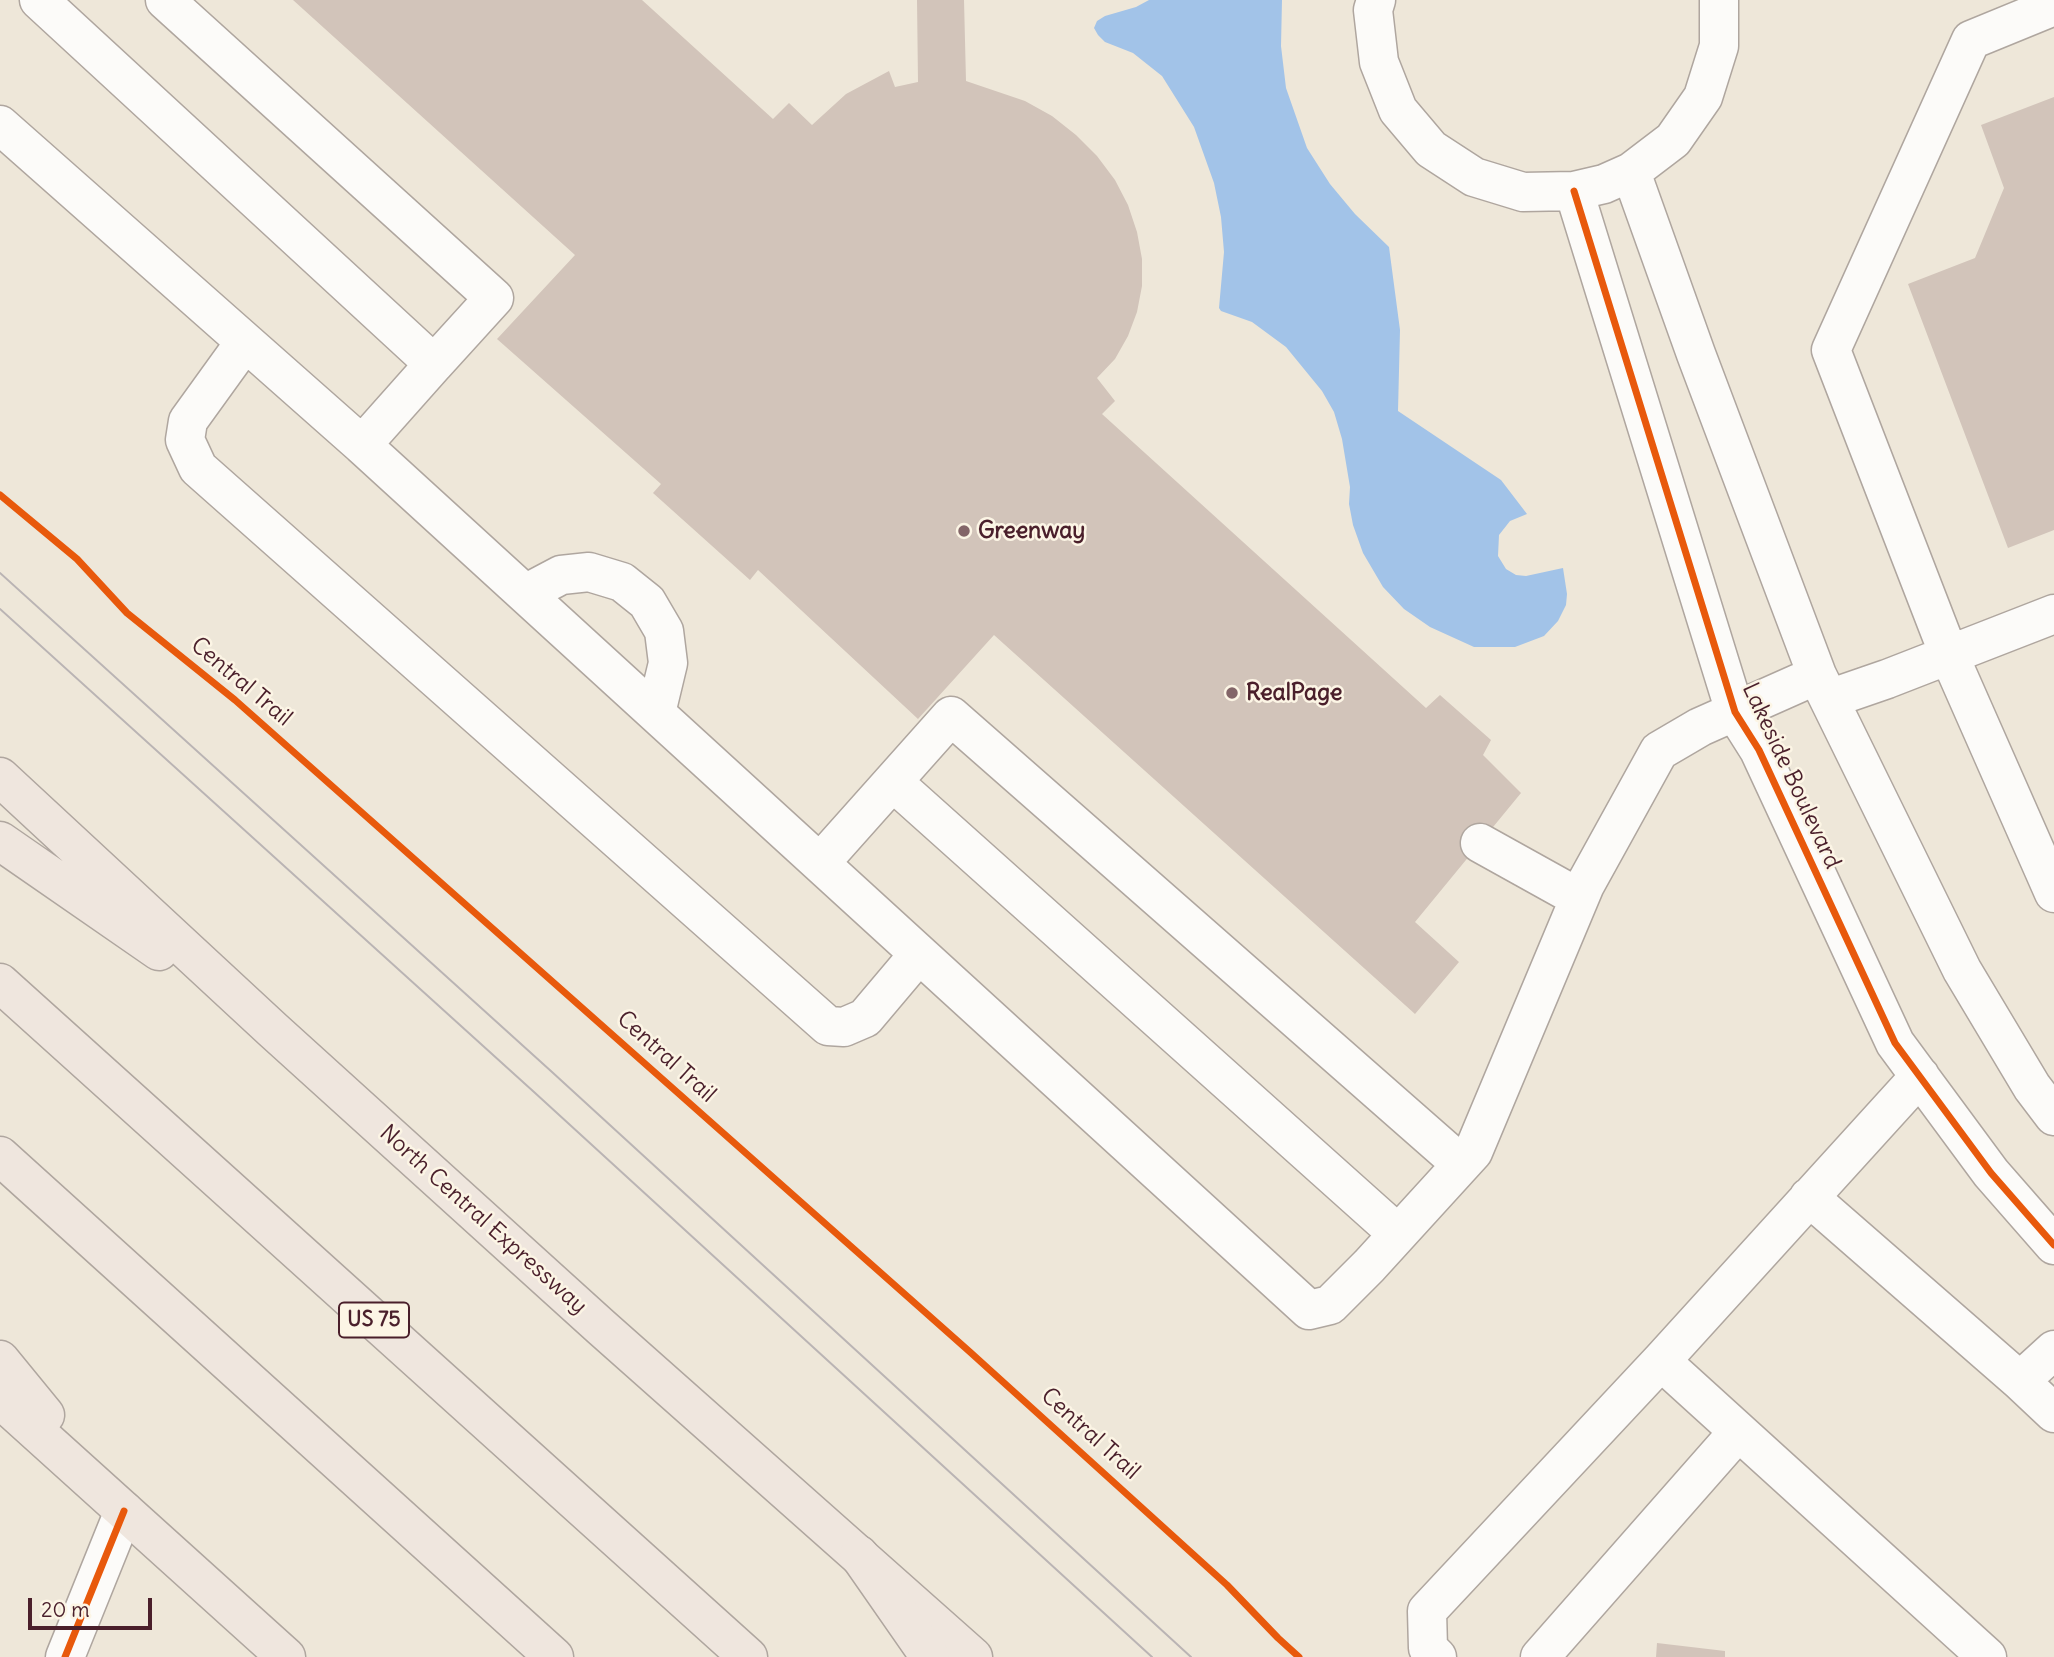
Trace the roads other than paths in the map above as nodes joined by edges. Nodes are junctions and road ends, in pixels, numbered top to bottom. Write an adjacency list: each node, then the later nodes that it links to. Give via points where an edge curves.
1 (38, 0): 10 (street)
2 (165, 0): 10 (street, via 494,298)
3 (1376, 0): 8 (street, via 1378,62 1398,110 1431,149 1474,177 1523,192)
4 (1719, 0): 7 (street, via 1719,46 1703,97 1673,140)
5 (2054, 6): 14 (street, via 1972,40 1830,350)
6 (0, 125): 9 (street)
7 (1631, 172): 8 (street); 15 (street)
8 (1574, 191): 16 (street, Lakeside Boulevard)
9 (245, 342): 11 (street); 25 (street, via 188,421 185,440 198,468 828,1026 844,1027 865,1018)
10 (435, 364): 11 (street)
11 (362, 445): 12 (street)
12 (525, 594): 17 (street); 17 (street, via 561,576 589,572 622,582 647,603 664,631 667,663)
13 (2053, 616): 14 (street)
14 (1949, 655): 15 (street); 23 (street)
15 (1823, 687): 16 (street); 29 (street, via 1962,970)
16 (1735, 712): 24 (street, via 1659,751); 28 (street, Lakeside Boulevard, via 1759,750 1895,1042)
17 (656, 713): 22 (street)
18 (0, 776): 27 (main road, North Central Expressway)
19 (893, 782): 22 (street); 31 (street, via 951,716); 33 (street)
20 (0, 841): 27 (main road)
21 (1480, 843): 24 (street)
22 (820, 863): 25 (street)
23 (2054, 892)
24 (1580, 898): 31 (street, via 1473,1152)
25 (919, 954): 33 (street, via 1309,1310 1330,1305)
26 (0, 983): 47 (main road, US 75)
27 (273, 1030): 43 (main road, North Central Expressway)
28 (1920, 1076): 32 (street); 34 (street, Lakeside Boulevard, via 1991,1173)
29 (2054, 1116)
30 (0, 1156): 46 (main road)
31 (1461, 1164): 33 (street)
32 (1809, 1197): 37 (street); 38 (street)
33 (1398, 1234)
34 (2054, 1245)
35 (2054, 1350): 38 (street)
36 (0, 1360): 42 (main road)
37 (1661, 1361): 41 (street); 50 (street, via 1427,1611 1428,1648)
38 (2020, 1381): 40 (street)
39 (0, 1399): 42 (main road)
40 (2054, 1413)
41 (1738, 1432): 51 (street); 52 (street)
42 (124, 1511): 44 (main road); 45 (street)
43 (859, 1555): 48 (main road); 49 (main road, North Central Expressway)
44 (269, 1651)
45 (65, 1657)
46 (554, 1657)
47 (748, 1657)
48 (930, 1657)
49 (973, 1657)
50 (1437, 1657)
51 (1540, 1657)
52 (1987, 1657)

